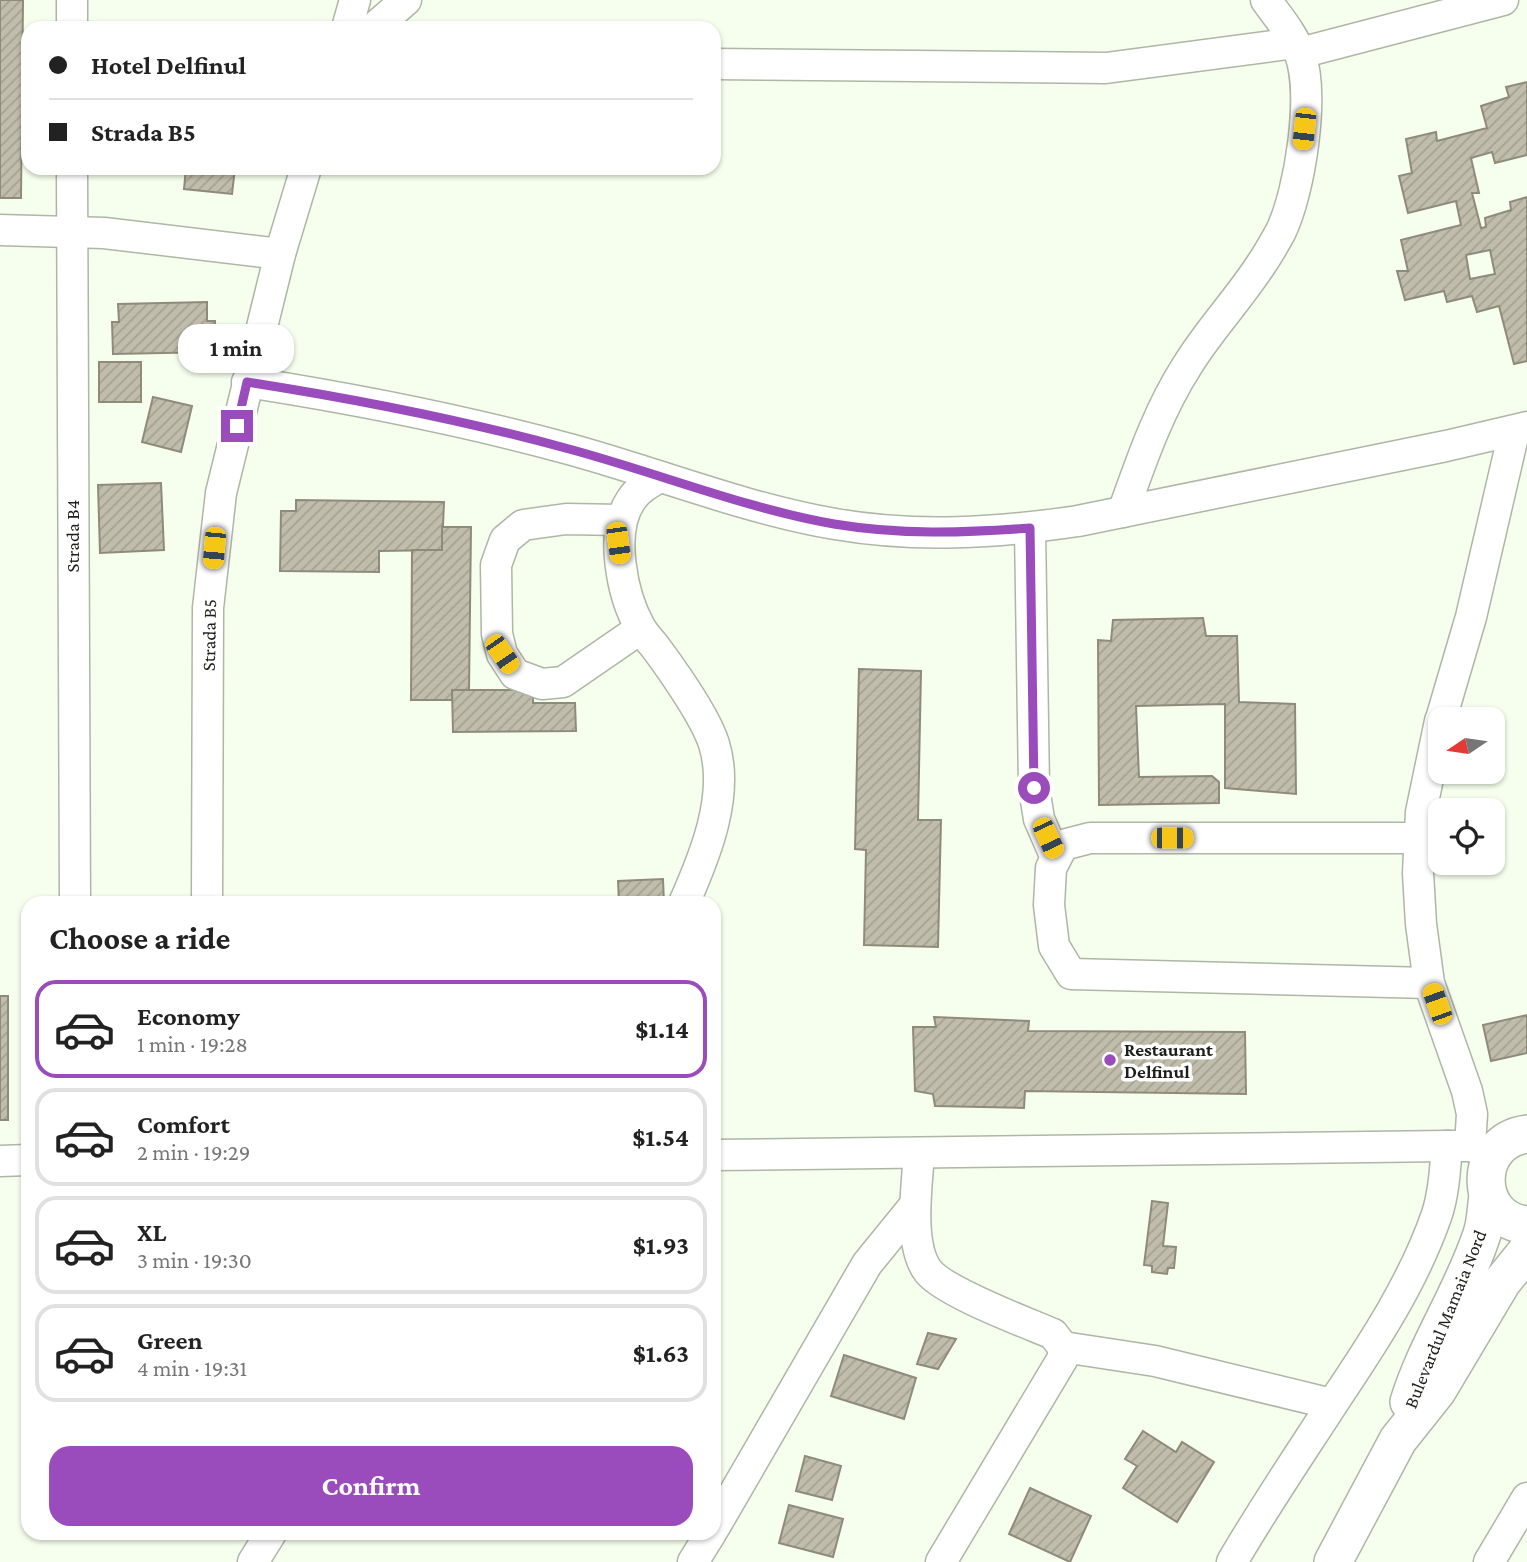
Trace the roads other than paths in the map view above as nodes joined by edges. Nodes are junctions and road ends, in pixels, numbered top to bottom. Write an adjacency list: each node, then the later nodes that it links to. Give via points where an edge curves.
1 (72, 0): 6 (street)
2 (355, 0): 7 (street)
3 (406, 0): 8 (street)
4 (1266, 0): 9 (street)
5 (1503, 0): 9 (street)
6 (72, 21)
7 (349, 21)
8 (382, 21)
9 (1297, 48): 10 (street, via 1106,68); 19 (street, via 1305,73 1307,106 1294,192 1282,230 1186,366 1151,437)
10 (721, 64)
11 (72, 175): 14 (street, Strada B4)
12 (304, 175): 15 (street, Strada B5)
13 (0, 230): 14 (street)
14 (72, 232): 15 (street); 27 (street, Strada B4)
15 (280, 254): 16 (street, Strada B5)
16 (247, 382): 18 (street, via 428,414); 28 (street, Strada B5, via 220,493 208,608)
17 (1520, 429): 19 (street); 23 (street)
18 (660, 477): 20 (street, via 631,499); 21 (street, via 794,515 872,529 919,533)
19 (1123, 512): 21 (street)
20 (621, 520): 22 (street, via 618,543 623,573); 22 (street, via 566,519 523,525 505,540 496,565 497,635 515,674 542,684 563,682)
21 (1030, 528): 26 (street, via 1034,788 1039,819)
22 (640, 629): 29 (street, via 706,723 715,745 718,795 701,867)
23 (1445, 707)
24 (1428, 775): 25 (street)
25 (1419, 838): 26 (street, via 1090,838 1063,845); 30 (street, via 1421,925)
26 (1056, 858): 30 (street, via 1049,905 1054,946 1071,974)
27 (75, 896)
28 (207, 896)
29 (687, 896)
30 (1429, 983): 32 (street, via 1467,1091 1472,1114)
31 (1527, 1134): 32 (main road)
32 (1470, 1149): 33 (street); 37 (main road, Bulevardul Mamaia Nord, via 1487,1167); 42 (street, via 1444,1182 1416,1265 1373,1343)
33 (919, 1154): 34 (street); 38 (street)
34 (721, 1156)
35 (21, 1160): 36 (street)
36 (0, 1161)
37 (1488, 1196): 39 (main road, via 1508,1220); 43 (main road, Bulevardul Mamaia Nord, via 1483,1231 1415,1383)
38 (915, 1205): 41 (street, via 916,1241 927,1271 955,1291 1054,1334); 45 (street, via 867,1264)
39 (1527, 1225)
40 (1527, 1251): 43 (main road, Bulevardul Mamaia Nord, via 1502,1282 1437,1391)
41 (1063, 1347): 42 (street, via 1155,1361); 50 (street, via 1063,1358)
42 (1332, 1404): 51 (street)
43 (1398, 1440): 52 (main road, Bulevardul Mamaia Nord)
44 (1527, 1498): 53 (street)
45 (721, 1516)
46 (267, 1540): 48 (street)
47 (707, 1540): 49 (street)
48 (253, 1562)
49 (693, 1562)
50 (941, 1562)
51 (1232, 1562)
52 (1334, 1562)
53 (1489, 1562)

